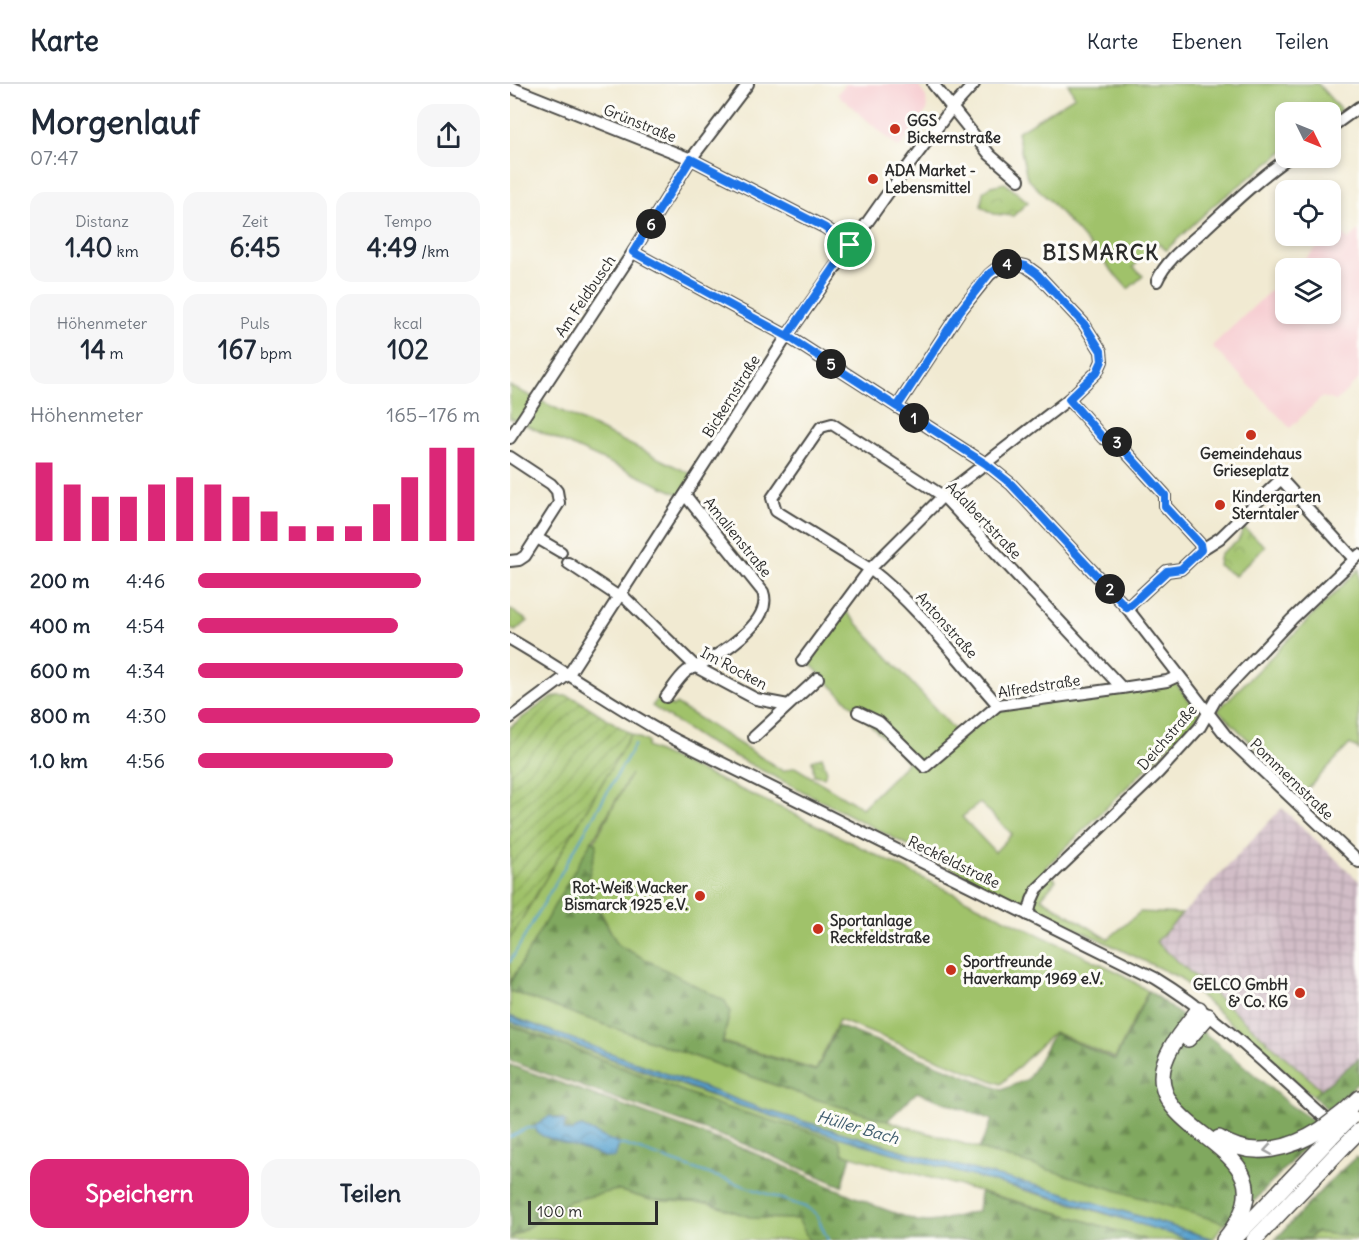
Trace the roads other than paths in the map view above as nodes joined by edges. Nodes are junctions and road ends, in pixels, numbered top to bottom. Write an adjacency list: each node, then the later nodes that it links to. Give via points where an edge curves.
1 (748, 84): 8 (street, Am Feldbusch)
2 (933, 84): 6 (street)
3 (974, 84): 6 (street, Bickernstraße)
4 (510, 87): 8 (street, Grünstraße)
5 (1359, 107): 7 (street)
6 (952, 108): 10 (street, via 990,155); 11 (street, Bickernstraße)
7 (1341, 121)
8 (691, 159): 11 (street, Grünstraße, via 824,227); 12 (street, Am Feldbusch)
9 (1275, 168): 13 (street, via 1162,268)
10 (1019, 180)
11 (850, 245): 14 (street, Bickernstraße)
12 (633, 252): 14 (street, Pommernstraße); 17 (street, Am Feldbusch)
13 (1157, 281)
14 (787, 336): 16 (street, Pommernstraße); 20 (street, Bickernstraße)
15 (1069, 399): 16 (street, via 1097,372 1101,351 1084,324 1037,274 1012,263 989,274); 19 (street); 24 (street, via 1103,438 1115,440 1165,495 1165,506 1200,544)
16 (897, 407): 19 (street, Pommernstraße)
17 (510, 438)
18 (510, 457): 23 (street, via 557,491 559,503)
19 (986, 464): 21 (street); 31 (street, Pommernstraße, via 1011,484)
20 (685, 495): 30 (street, Bickernstraße); 34 (street, Amalienstraße, via 766,600 750,629)
21 (943, 496): 22 (street, Adalbertstraße, via 832,424 821,427 772,498); 29 (street); 38 (street, Adalbertstraße)
22 (776, 511): 29 (street, Antonstraße)
23 (537, 538): 25 (street); 27 (street, via 525,556)
24 (1201, 550): 26 (street, via 1220,538 1281,479); 31 (street, via 1181,569 1167,571)
25 (561, 552)
26 (1357, 557): 43 (street, Deichstraße, via 1216,699)
27 (510, 561)
28 (568, 563): 30 (street, Im Rocken)
29 (870, 569): 33 (street); 41 (street, Antonstraße, via 930,627)
30 (620, 596): 34 (street, Im Rocken); 35 (street, Bickernstraße)
31 (1127, 608): 36 (street, Pommernstraße)
32 (510, 639): 35 (street, Reckfeldstraße)
33 (802, 661)
34 (696, 667): 39 (street, Amalienstraße, via 687,671); 40 (street, Im Rocken, via 756,699)
35 (569, 674): 44 (street, Bickernstraße); 47 (street, Reckfeldstraße, via 676,740)
36 (1178, 675): 38 (street, Alfredstraße, via 1167,681); 43 (street, Pommernstraße)
37 (818, 678): 40 (street)
38 (1122, 688): 41 (street, Alfredstraße)
39 (666, 697)
40 (788, 705): 45 (street)
41 (998, 705): 42 (street, Alfredstraße, via 925,767 879,722)
42 (858, 712)
43 (1209, 714): 46 (street, Pommernstraße, via 1227,737); 47 (street, Deichstraße, via 1158,773 1037,889)
44 (510, 718)
45 (754, 737)
46 (1359, 862)
47 (1028, 915): 48 (street, Reckfeldstraße, via 1137,968)
48 (1204, 1013): 51 (highway, one-way to 48, via 1302,1140 1272,1150 1242,1150 1228,1145 1182,1108 1169,1087 1170,1067); 52 (street, Reckfeldstraße); 53 (highway, via 1170,1052 1162,1075 1163,1087 1178,1113 1221,1148 1240,1170 1244,1206)
49 (1359, 1098): 50 (highway)
50 (1353, 1117): 51 (highway, bridge); 51 (highway, bridge)
51 (1332, 1138): 53 (highway); 54 (highway)
52 (1359, 1148)
53 (1232, 1236)
54 (1256, 1239)

